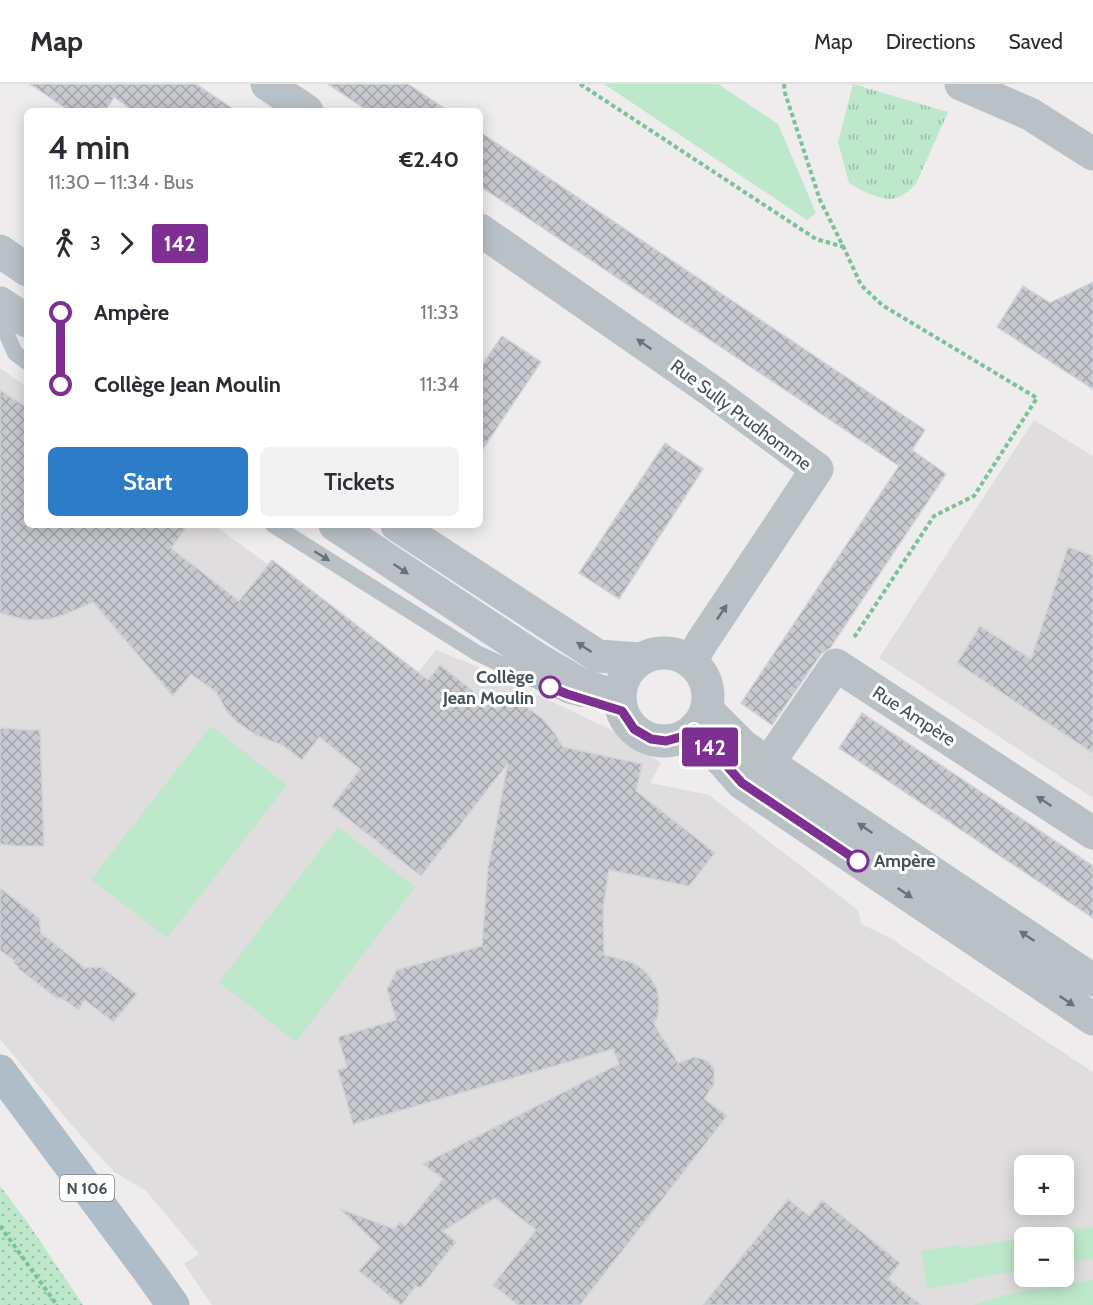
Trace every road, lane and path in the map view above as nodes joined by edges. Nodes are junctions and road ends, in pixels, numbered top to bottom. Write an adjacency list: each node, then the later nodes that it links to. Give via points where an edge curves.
1 (267, 84): 5 (street)
2 (580, 84): 9 (path, via 816,239)
3 (784, 84): 9 (path, via 820,200)
4 (961, 84): 6 (street, via 1030,114)
5 (303, 108)
6 (1093, 154)
7 (483, 232): 18 (street, Rue Sully Prudhomme, one-way to 7, via 817,469)
8 (24, 246): 10 (street)
9 (844, 248): 19 (path, via 861,285 882,305 1037,398 974,496 934,516)
10 (0, 249): 11 (street)
11 (24, 268)
12 (10, 309): 13 (lane, via 8,337 15,353)
13 (24, 360)
14 (278, 528): 20 (lane, one-way to 20, via 477,653 567,694)
15 (340, 528): 20 (street, one-way to 20, via 539,660)
16 (402, 528): 17 (street, one-way to 16, via 598,656)
17 (640, 659): 18 (street, via 660,652); 20 (street, via 625,675)
18 (691, 661): 21 (street, via 707,684)
19 (836, 665): 22 (street); 23 (street, Rue Ampère, one-way to 19)
20 (621, 705): 21 (street, via 634,729 651,739 666,741 684,736)
21 (701, 719): 22 (street); 25 (street, one-way to 25, via 742,783)
22 (768, 764): 24 (street, one-way to 22)
23 (1093, 833)
24 (1093, 980)
25 (1093, 1019)
26 (0, 1071): 29 (main road, N 106)
27 (0, 1226): 28 (path)
28 (57, 1305)
29 (172, 1305)

